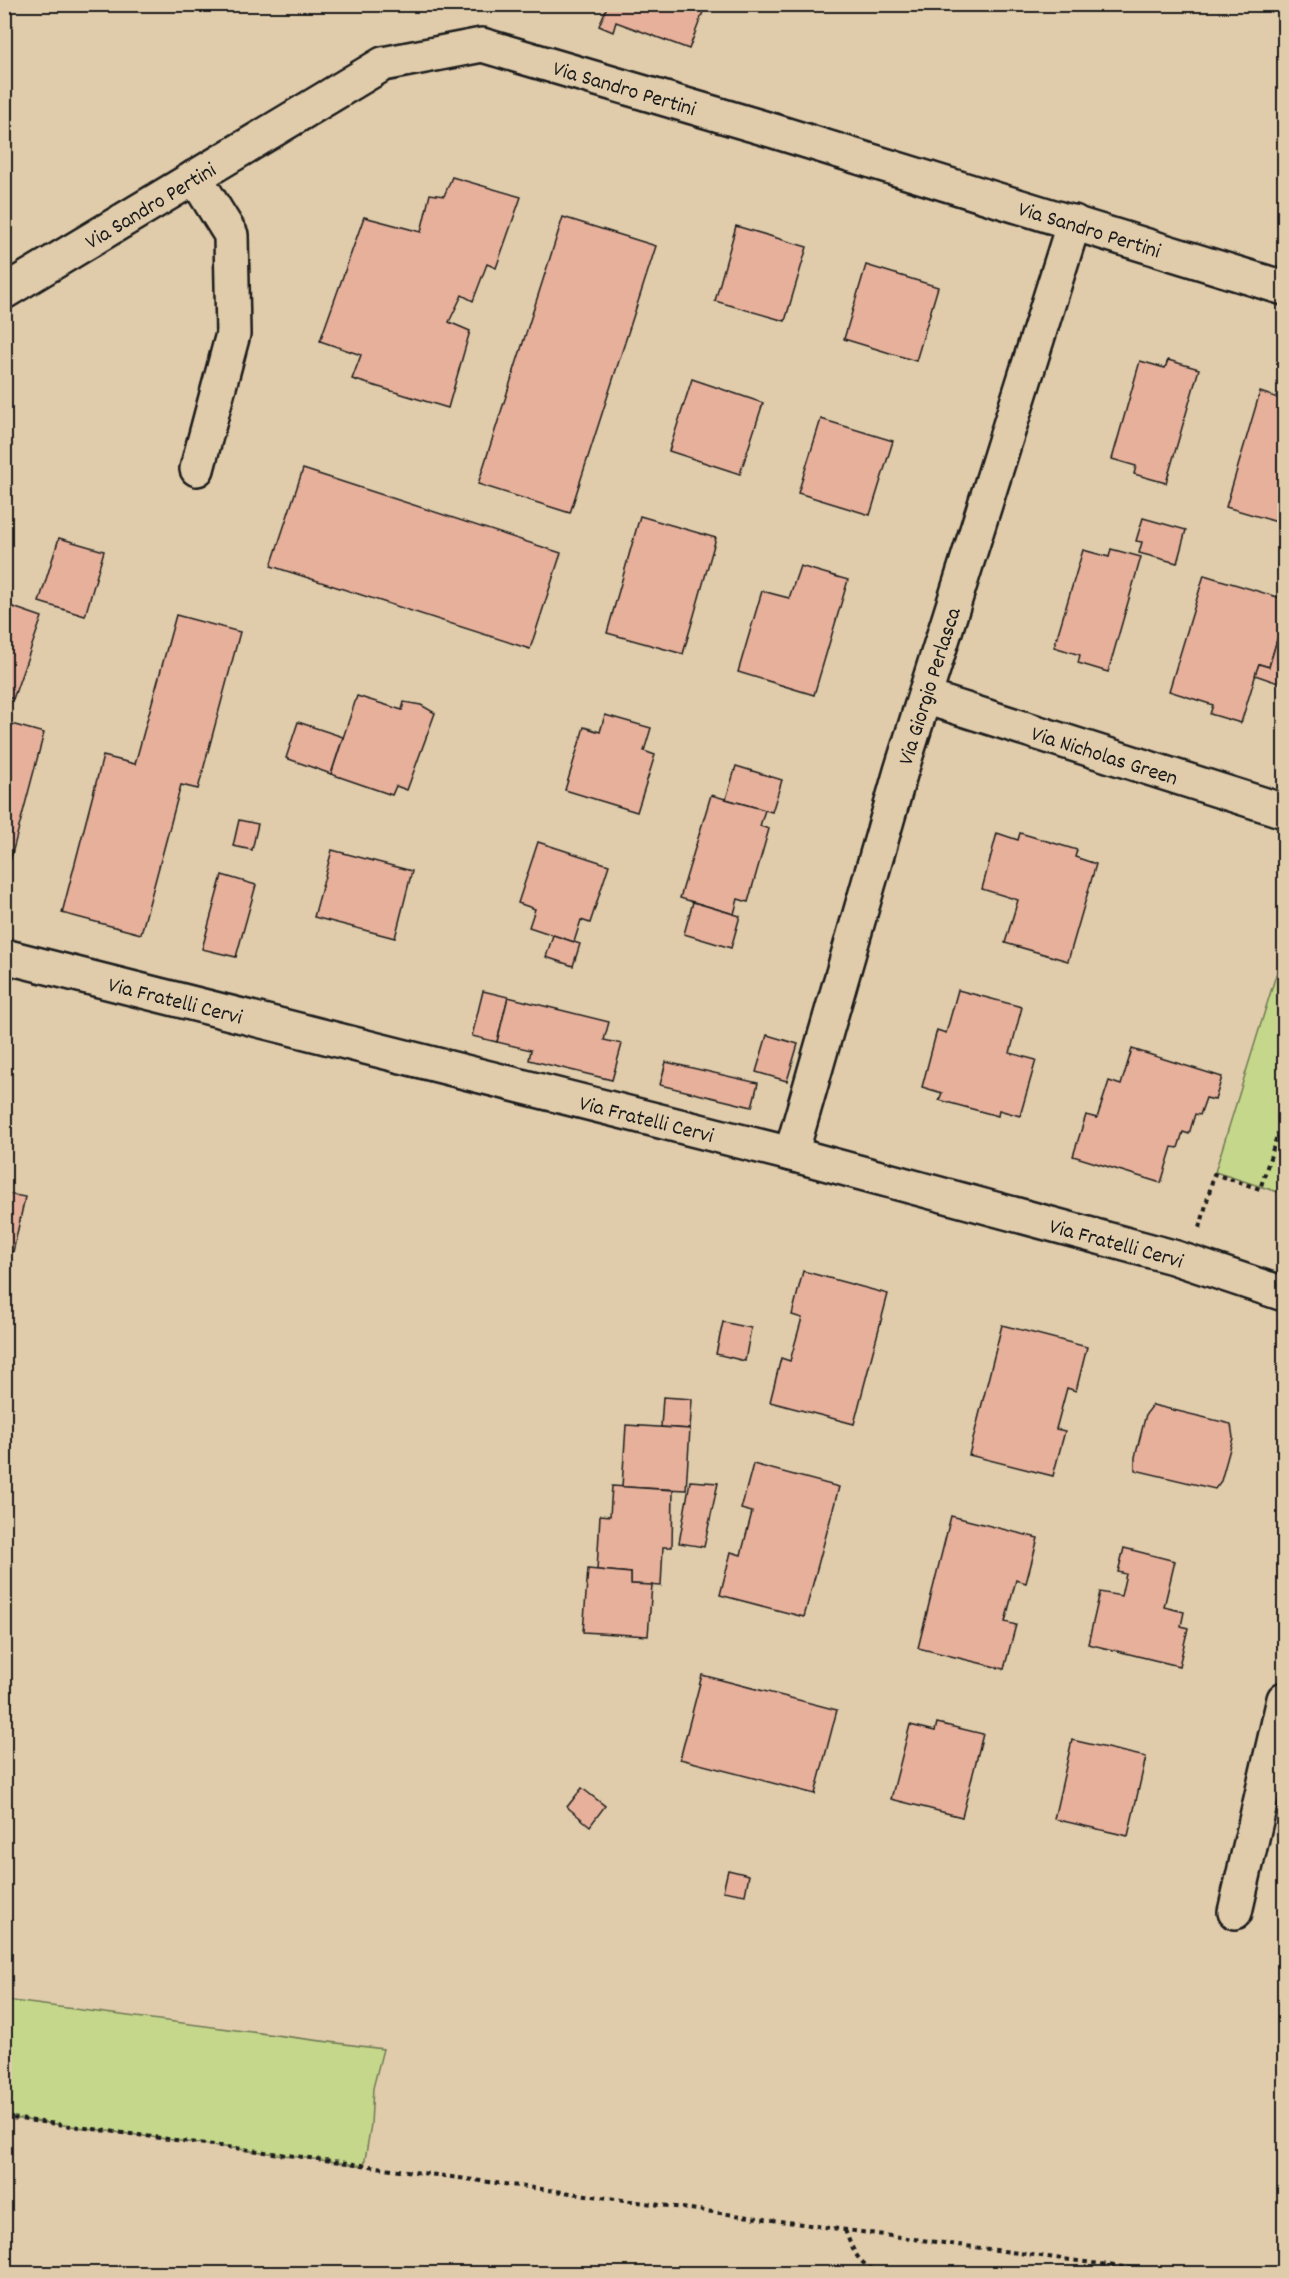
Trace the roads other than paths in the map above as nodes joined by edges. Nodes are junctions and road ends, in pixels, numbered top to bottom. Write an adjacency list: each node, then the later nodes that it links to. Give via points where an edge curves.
1 (195, 177): 2 (street, Via Sandro Pertini, via 383,64 482,45); 4 (street, Via Sandro Pertini); 5 (street, via 231,235 233,334)
2 (1074, 222): 3 (street, Via Sandro Pertini); 6 (street, Via Giorgio Perlasca)
3 (1284, 288)
4 (4, 292)
5 (197, 469)
6 (925, 697): 7 (street, Via Nicholas Green); 9 (street, Via Giorgio Perlasca)
7 (1284, 811)
8 (4, 956): 9 (street, Via Fratelli Cervi)
9 (791, 1154): 10 (street, Via Fratelli Cervi, via 1173,1257)
10 (1284, 1294)
11 (1284, 1699): 12 (street)
12 (1235, 1912)

